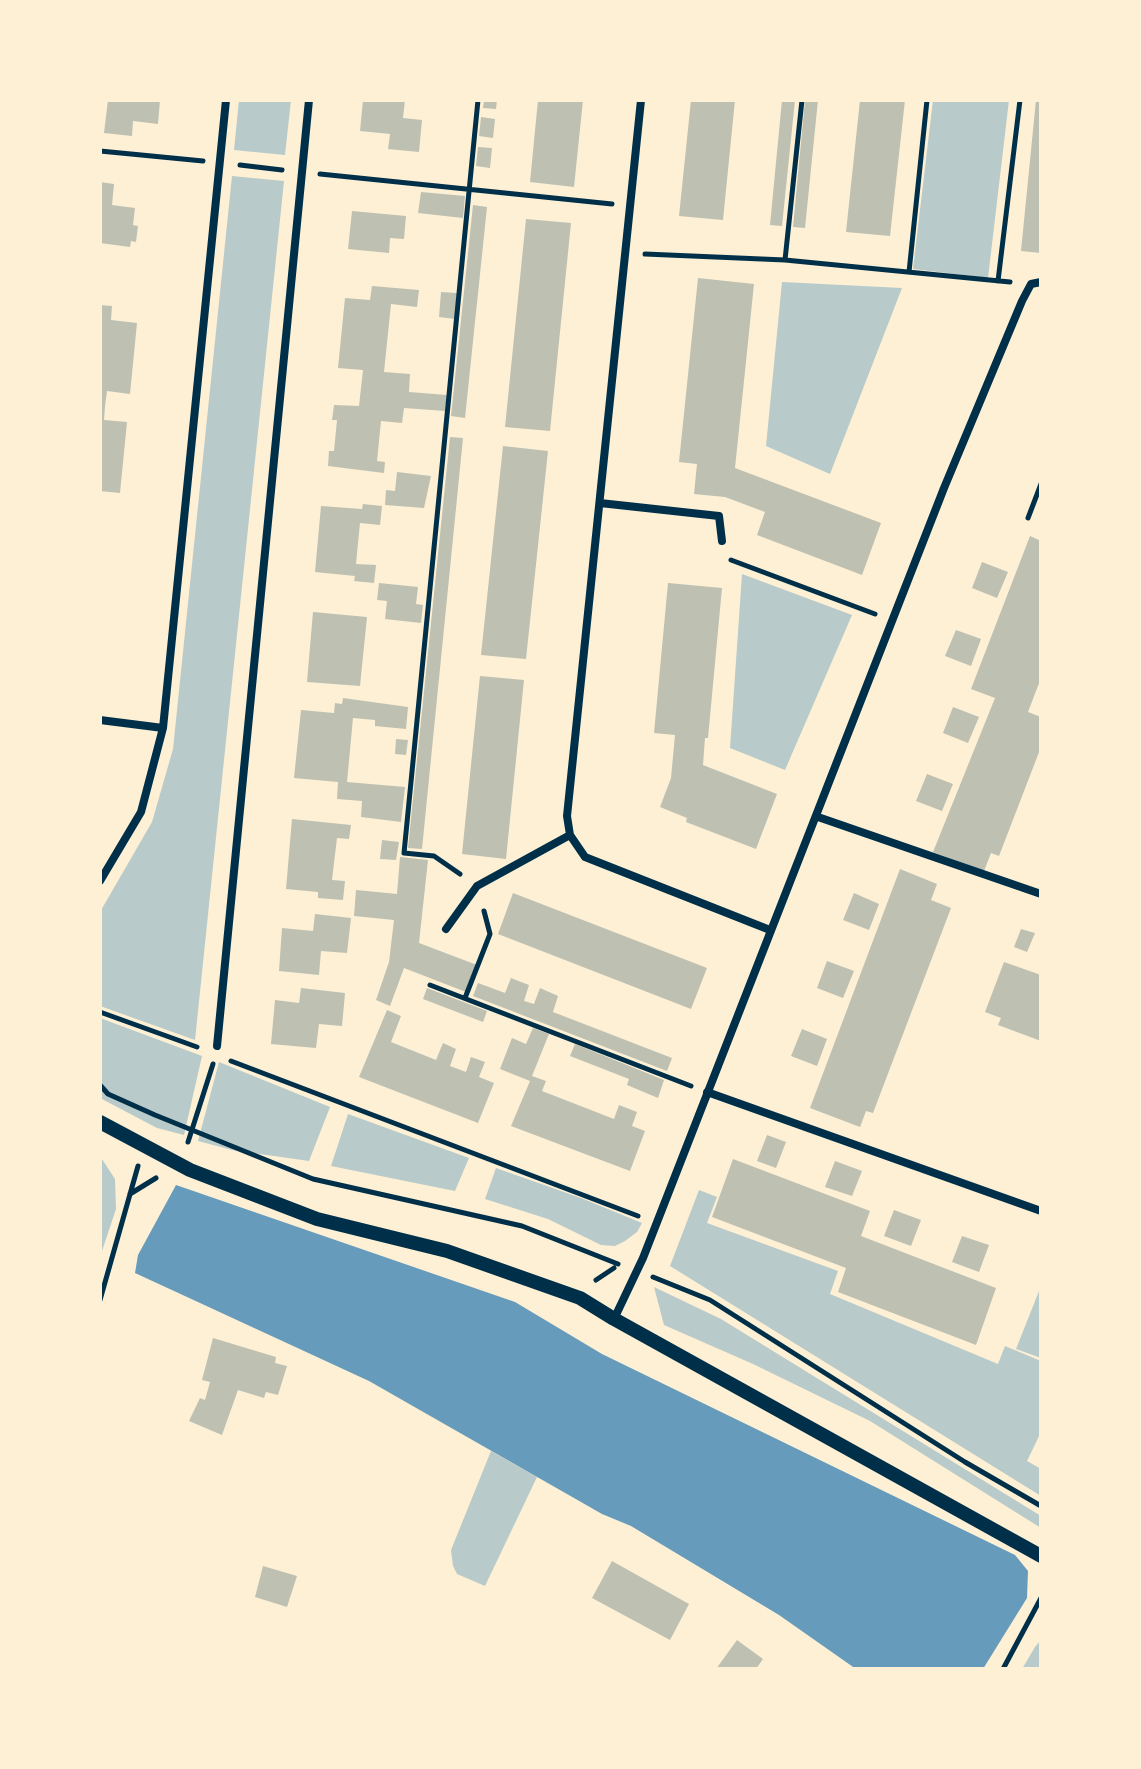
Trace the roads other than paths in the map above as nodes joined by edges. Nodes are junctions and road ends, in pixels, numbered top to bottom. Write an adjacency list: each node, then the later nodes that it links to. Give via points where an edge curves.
1 (226, 100): 8 (street)
2 (309, 100): 15 (street)
3 (641, 100): 5 (street)
4 (1041, 282): 9 (street, via 1031,284 944,488)
5 (600, 503): 6 (street, via 719,516); 10 (street, via 567,816)
6 (722, 541)
7 (100, 720): 8 (street)
8 (163, 728): 11 (street, via 141,812)
9 (818, 817): 12 (street); 14 (street)
10 (570, 835): 13 (street, via 477,886); 14 (street, via 585,857)
11 (100, 881)
12 (1041, 894)
13 (446, 929)
14 (770, 930): 16 (street)
15 (216, 1050)
16 (707, 1092): 18 (street); 19 (street)
17 (100, 1122): 19 (street, via 190,1170 317,1219 447,1251 580,1298)
18 (1041, 1211)
19 (614, 1319): 20 (street)
20 (1041, 1556)

